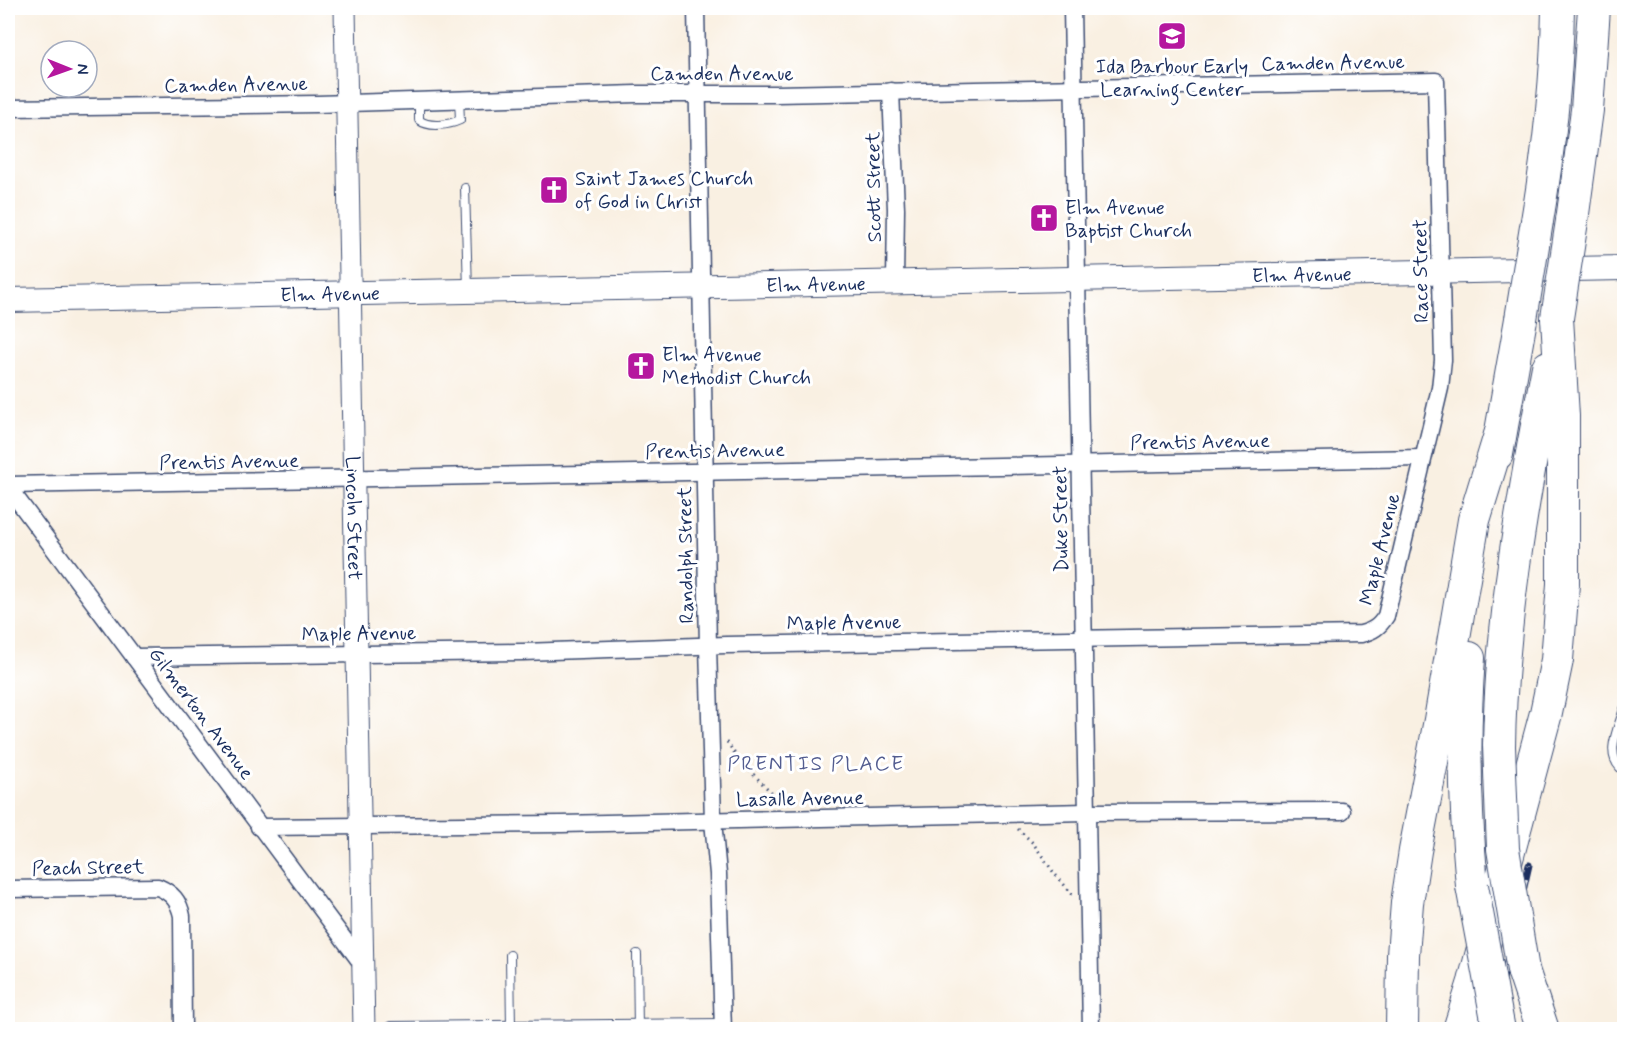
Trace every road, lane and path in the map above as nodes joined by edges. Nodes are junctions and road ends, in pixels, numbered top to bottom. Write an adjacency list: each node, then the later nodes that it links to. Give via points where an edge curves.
1 (345, 8): 12 (street, Lincoln Street)
2 (696, 8): 9 (street, Randolph Street)
3 (1072, 8): 7 (street, Duke Street)
4 (1558, 8): 24 (highway, bridge, via 1548,154)
5 (1593, 8): 23 (highway, bridge, via 1587,110)
6 (1436, 81): 7 (street, Camden Avenue); 16 (street, Race Street)
7 (1074, 87): 8 (street, Camden Avenue); 17 (street, Duke Street)
8 (891, 91): 9 (street, Camden Avenue); 18 (street, Scott Street)
9 (697, 94): 10 (street, Camden Avenue); 19 (street, Randolph Street)
10 (459, 99): 11 (street, Camden Avenue); 11 (lane, via 460,120 452,124 424,124 419,120)
11 (419, 101): 12 (street, Camden Avenue)
12 (348, 103): 13 (street, Camden Avenue); 21 (street, Lincoln Street)
13 (8, 108)
14 (465, 188): 20 (lane)
15 (1624, 268): 16 (main road, Elm Avenue)
16 (1441, 271): 17 (main road, Elm Avenue); 25 (street, Race Street, via 1442,369)
17 (1078, 278): 18 (main road, Elm Avenue); 26 (street, Duke Street)
18 (895, 282): 19 (main road, Elm Avenue)
19 (700, 286): 20 (main road, Elm Avenue); 27 (street, Randolph Street)
20 (468, 290): 21 (main road, Elm Avenue)
21 (351, 293): 22 (main road, Elm Avenue); 28 (street, Lincoln Street)
22 (8, 300)
23 (1557, 318): 50 (highway, bridge, via 1511,580 1503,647 1499,746 1503,849 1523,970); 59 (highway, via 1563,416 1563,584 1557,660)
24 (1500, 435): 44 (highway, via 1482,540 1466,696 1467,828); 58 (highway, via 1474,520 1415,851 1403,955)
25 (1422, 458): 26 (street, Prentis Avenue); 30 (street, Maple Avenue, via 1386,616 1371,632)
26 (1080, 465): 27 (street, Prentis Avenue); 30 (street, Duke Street)
27 (703, 471): 28 (street, Prentis Avenue); 31 (street, Randolph Street)
28 (354, 479): 29 (street, Prentis Avenue); 32 (street, Lincoln Street)
29 (8, 486): 33 (street, Gilmerton Avenue)
30 (1083, 638): 31 (street, Maple Avenue); 39 (street, Duke Street)
31 (708, 646): 32 (street, Maple Avenue); 40 (street, Randolph Street)
32 (357, 654): 33 (street, Maple Avenue); 42 (street, Lincoln Street)
33 (134, 657): 41 (street, Gilmerton Avenue)
34 (1624, 709): 36 (lane, via 1612,750)
35 (727, 742): 37 (path, via 739,760)
36 (1624, 771)
37 (781, 802)
38 (1342, 811): 39 (street, Lasalle Avenue)
39 (1086, 812): 40 (street, Lasalle Avenue); 57 (street, Duke Street)
40 (713, 821): 42 (street, Lasalle Avenue); 53 (street, Randolph Street)
41 (260, 826): 42 (street, Lasalle Avenue); 49 (street, Gilmerton Avenue)
42 (360, 826): 49 (street, Lincoln Street)
43 (1017, 827): 46 (path)
44 (1472, 886): 60 (highway, bridge, via 1478,976); 61 (highway, bridge)
45 (8, 889): 55 (street, Peach Street, via 158,886 168,891 176,898 183,916)
46 (1080, 902)
47 (510, 954): 54 (lane)
48 (637, 954): 52 (lane)
49 (363, 965): 56 (street, Lincoln Street)
50 (1538, 1024)
51 (391, 1026): 54 (lane)
52 (638, 1026): 53 (lane); 54 (lane)
53 (723, 1026)
54 (511, 1027)
55 (183, 1029)
56 (364, 1029)
57 (1091, 1029)
58 (1402, 1029)
59 (1459, 1029)
60 (1488, 1029)
61 (1499, 1029)

